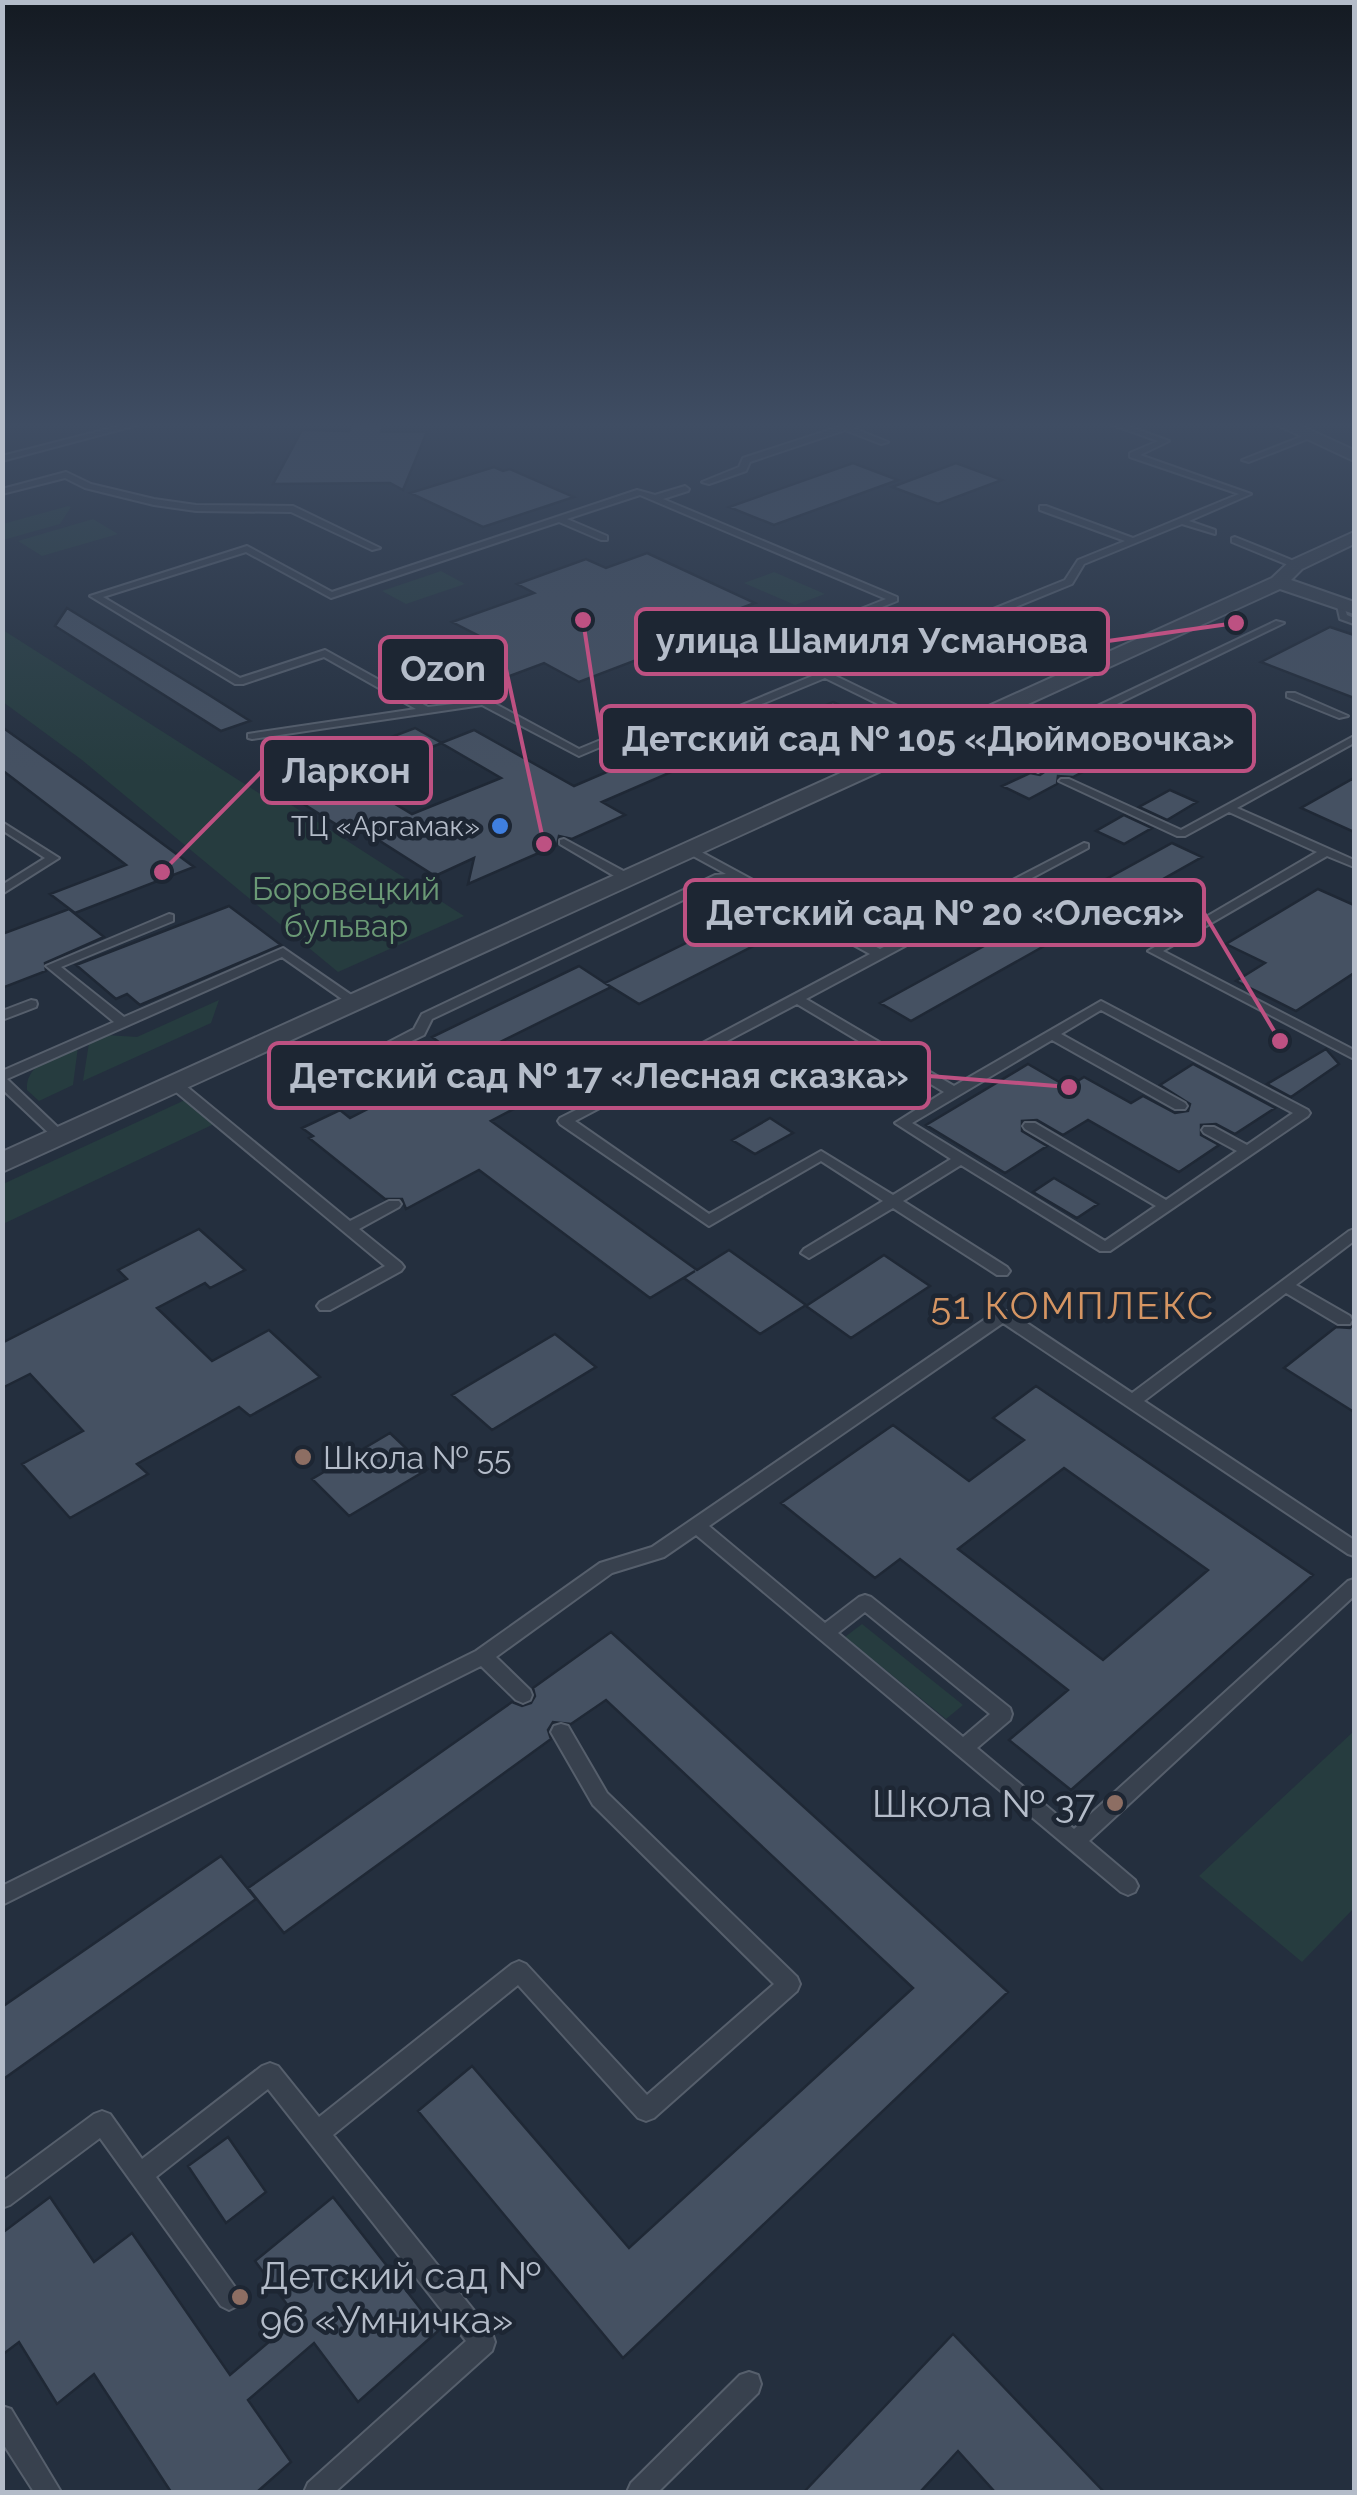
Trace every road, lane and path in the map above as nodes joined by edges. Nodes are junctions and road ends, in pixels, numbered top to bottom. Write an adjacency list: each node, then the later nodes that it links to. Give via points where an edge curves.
1 (360, 540): 7 (lane)
2 (495, 540): 10 (lane)
3 (757, 540): 13 (lane, via 894,598)
4 (1237, 540): 9 (lane)
5 (1347, 540): 9 (street)
6 (1134, 541): 13 (lane, via 1081,562 1069,582 914,645)
7 (376, 548)
8 (404, 562): 10 (lane)
9 (1296, 564): 11 (street)
10 (415, 567): 20 (lane, via 331,595 247,549 95,596 239,682 325,653)
11 (1279, 582): 12 (street); 22 (street)
12 (1347, 605): 14 (lane, via 1343,616)
13 (848, 617): 17 (lane)
14 (1354, 620)
15 (1278, 624): 25 (lane)
16 (730, 630): 17 (lane)
17 (770, 648): 18 (lane)
18 (825, 674): 20 (lane, via 714,720 660,718 580,753 484,702); 22 (lane)
19 (1291, 696): 21 (lane)
20 (428, 710): 23 (lane)
21 (1351, 716)
22 (947, 731): 25 (lane); 32 (street)
23 (252, 736)
24 (1354, 739): 28 (lane)
25 (1006, 754): 26 (lane)
26 (1038, 769)
27 (1064, 781): 28 (lane, via 1180,834)
28 (1229, 808): 33 (lane)
29 (2, 826): 37 (lane, via 53,858)
30 (564, 842): 35 (lane)
31 (1084, 846): 39 (lane)
32 (688, 848): 35 (street); 36 (lane)
33 (1326, 851): 34 (lane); 46 (lane, via 1154,951)
34 (1354, 864)
35 (625, 877): 41 (street)
36 (742, 878): 39 (lane); 47 (lane, via 720,878 436,1013 419,1032)
37 (2, 891)
38 (169, 918): 44 (lane, via 52,966)
39 (879, 954): 40 (lane)
40 (796, 998): 51 (lane); 52 (lane)
41 (357, 1003): 44 (lane, via 284,952); 50 (street)
42 (31, 1004): 43 (lane)
43 (2, 1016)
44 (123, 1023): 49 (lane)
45 (1051, 1034): 51 (lane); 53 (lane); 57 (lane, via 1101,1005 1303,1112)
46 (1354, 1055)
47 (367, 1057)
48 (532, 1058): 52 (lane)
49 (2, 1079): 56 (lane)
50 (175, 1084): 56 (street); 63 (lane)
51 (954, 1092): 58 (lane, via 902,1122)
52 (598, 1104): 60 (lane, via 565,1121 709,1222 822,1155)
53 (1180, 1106)
54 (1030, 1126): 62 (lane)
55 (1210, 1130): 57 (lane)
56 (60, 1136): 59 (street)
57 (1247, 1151): 62 (lane)
58 (960, 1158): 60 (lane); 62 (lane, via 1105,1248)
59 (2, 1163)
60 (893, 1201): 65 (lane); 66 (lane)
61 (394, 1204): 63 (lane)
62 (1166, 1206)
63 (348, 1228): 68 (lane, via 396,1268)
64 (1354, 1234): 67 (lane)
65 (809, 1253)
66 (1002, 1272)
67 (1286, 1286): 69 (lane); 70 (lane)
68 (325, 1306)
69 (1344, 1320)
70 (1132, 1401): 71 (lane, via 1002,1315); 72 (lane)
71 (696, 1526): 74 (lane); 75 (lane, via 658,1552 606,1568)
72 (1354, 1549)
73 (1354, 1586): 79 (lane)
74 (825, 1633): 78 (lane); 78 (lane, via 865,1602 1003,1714)
75 (482, 1656): 76 (lane); 81 (lane)
76 (523, 1694)
77 (562, 1732): 82 (lane, via 600,1799 790,1984 646,2110 519,1971)
78 (963, 1748): 79 (lane)
79 (1074, 1841): 80 (lane)
80 (1128, 1886)
81 (2, 1896)
82 (317, 2133): 83 (lane, via 270,2074); 89 (lane, via 482,2342)
83 (140, 2175): 84 (lane, via 102,2122); 85 (lane)
84 (2, 2197)
85 (229, 2298)
86 (750, 2384): 90 (lane)
87 (2, 2418): 88 (lane)
88 (48, 2492)
89 (318, 2492)
90 (640, 2492)

